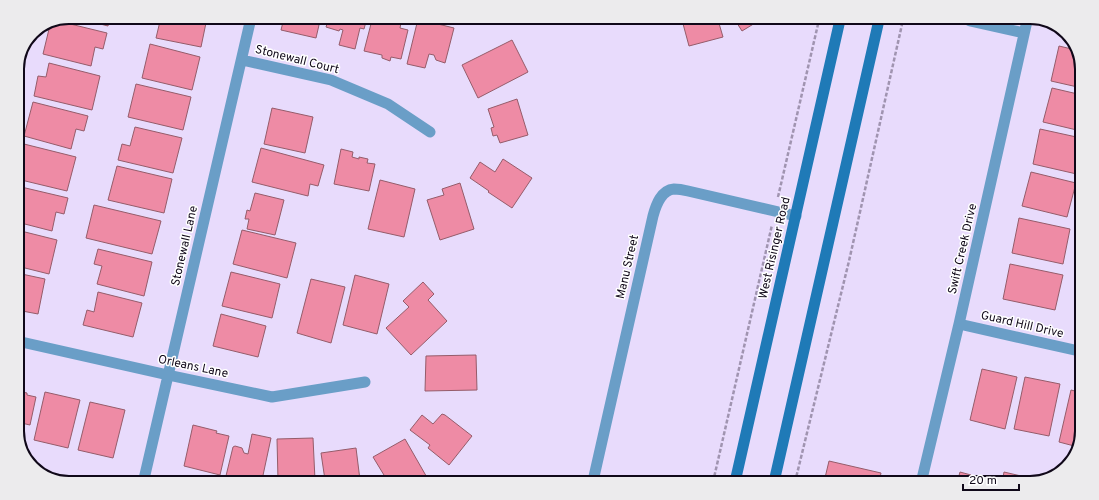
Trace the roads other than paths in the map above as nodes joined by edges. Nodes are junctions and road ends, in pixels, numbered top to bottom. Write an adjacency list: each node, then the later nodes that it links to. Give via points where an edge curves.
1 (250, 24): 7 (street, Stonewall Lane)
2 (839, 24): 9 (main road, West Risinger Road)
3 (878, 24): 18 (main road)
4 (984, 24): 6 (street)
5 (1026, 24): 6 (street, Swift Creek Drive)
6 (1024, 33): 10 (street, Swift Creek Drive)
7 (242, 60): 8 (street, Stonewall Court, via 331,80 388,104); 13 (street, Stonewall Lane)
8 (430, 132)
9 (796, 216): 16 (street, Manu Street, via 688,191 674,189 664,193 657,203 651,224); 17 (main road, West Risinger Road)
10 (959, 324): 12 (street, Guard Hill Drive); 19 (street, Swift Creek Drive)
11 (24, 343): 13 (street, Orleans Lane)
12 (1075, 350)
13 (168, 375): 14 (street, Orleans Lane, via 272,397); 15 (street, Stonewall Lane)
14 (365, 382)
15 (145, 476)
16 (594, 476)
17 (736, 476)
18 (775, 476)
19 (922, 476)

